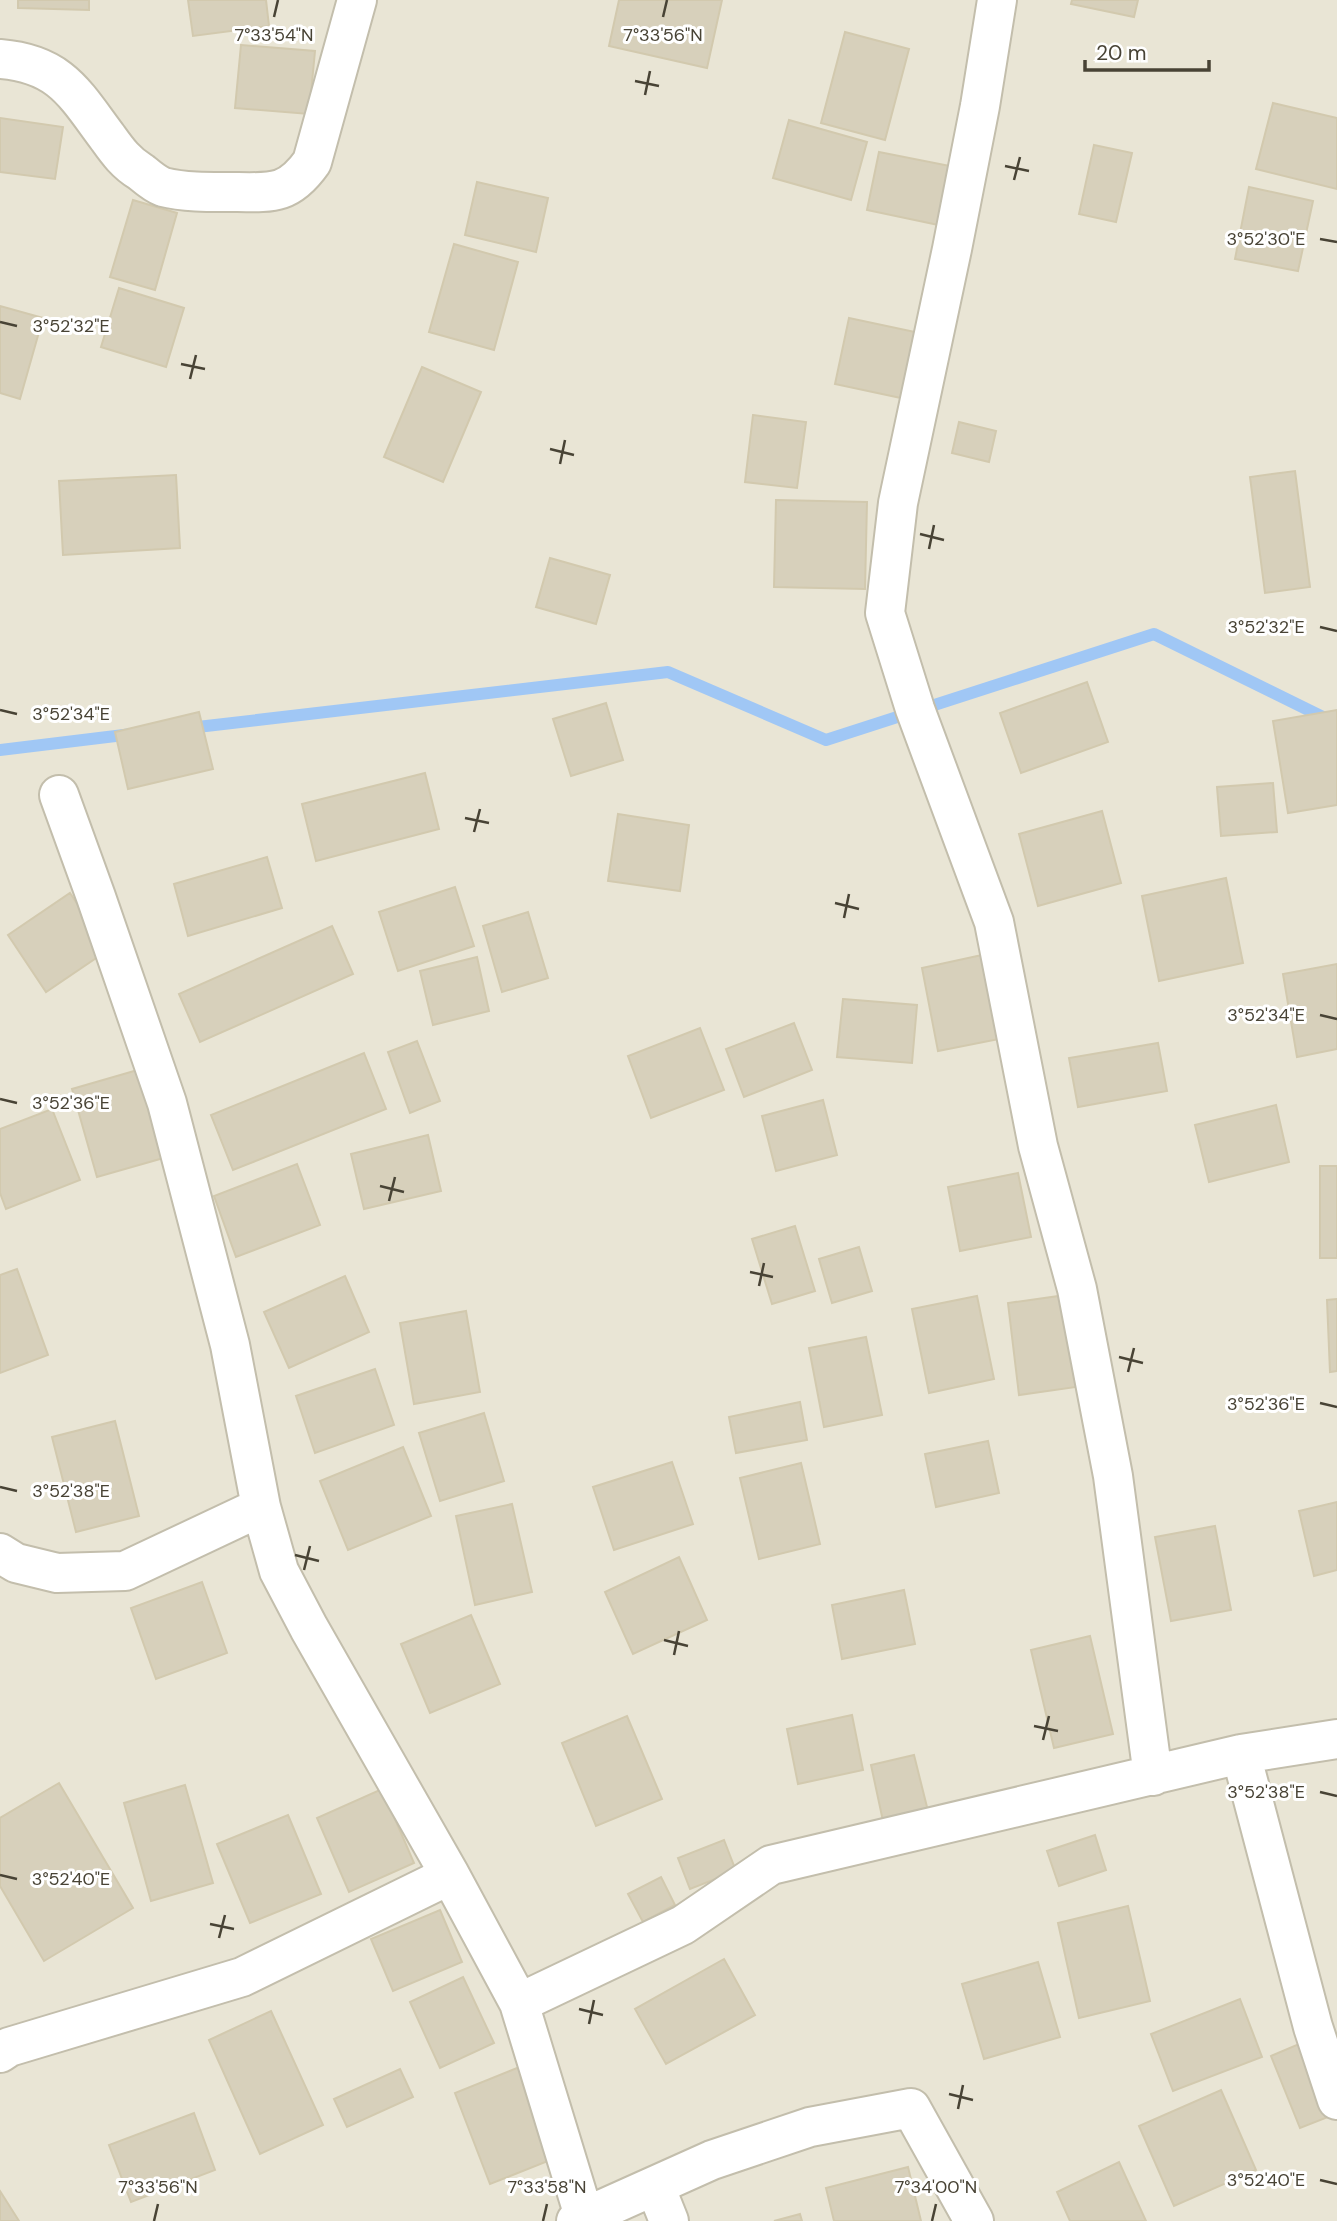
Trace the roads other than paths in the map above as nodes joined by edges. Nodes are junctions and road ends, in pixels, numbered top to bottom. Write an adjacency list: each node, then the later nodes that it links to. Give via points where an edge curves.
1 (357, 0): 3 (street, via 312,162 285,189 202,192 161,186 127,163 78,96 58,78 31,65)
2 (997, 0): 9 (street, via 955,236 898,503 885,613 993,922 1038,1146 1077,1289 1111,1463)
3 (0, 60)
4 (59, 795): 5 (street, via 167,1102 230,1345)
5 (261, 1507): 6 (street, via 125,1571 57,1573 16,1563); 10 (street, via 279,1571)
6 (0, 1553)
7 (1337, 1739): 8 (street)
8 (1241, 1754): 9 (street); 13 (street, via 1313,2027)
9 (1153, 1776): 11 (street, via 771,1866 683,1925)
10 (450, 1875): 11 (street); 12 (street, via 242,1977)
11 (519, 2003): 15 (street)
12 (0, 2053)
13 (1337, 2100)
14 (655, 2186): 15 (street); 16 (street); 17 (street, via 712,2160 810,2127 911,2108)
15 (580, 2219)
16 (669, 2221)
17 (974, 2221)

